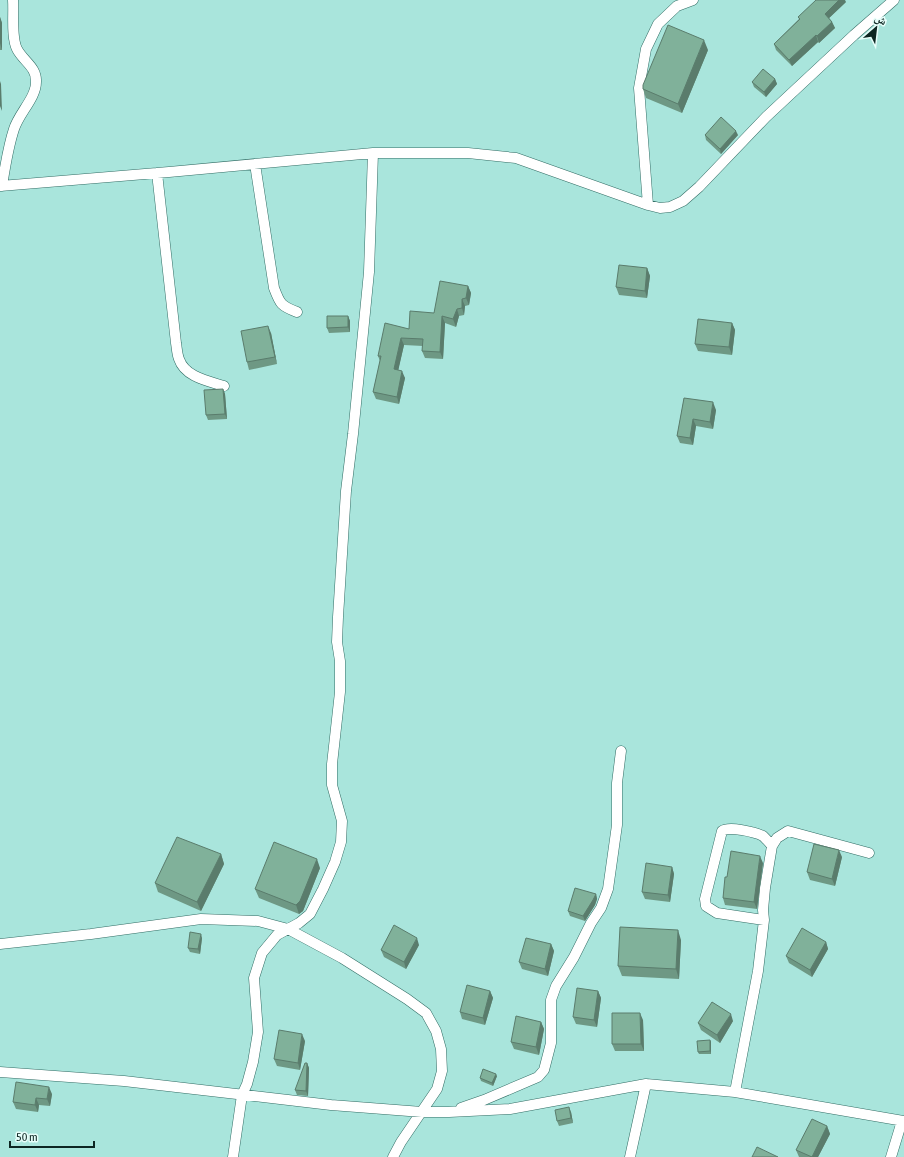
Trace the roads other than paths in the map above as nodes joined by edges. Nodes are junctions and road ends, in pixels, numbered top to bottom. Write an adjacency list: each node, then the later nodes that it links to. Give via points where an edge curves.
1 (14, 0): 9 (street, via 16,48 33,68 36,81 35,91 20,114 14,129)
2 (692, 0): 10 (street, via 677,6 658,24 646,50 639,88)
3 (882, 0): 5 (street)
4 (894, 0): 5 (street)
5 (874, 16): 10 (street, via 766,117 683,201 670,207)
6 (373, 153): 7 (street); 10 (street, via 468,153 516,158); 17 (street, via 369,272 346,491 338,617 340,692 332,785 342,820 341,842 324,889 310,914)
7 (255, 164): 8 (street); 11 (street, via 274,288 277,298 284,307)
8 (157, 173): 9 (street); 12 (street, via 179,360 186,371 196,377)
9 (1, 186)
10 (648, 205)
11 (297, 312)
12 (224, 386)
13 (621, 751): 24 (street, via 617,783 617,825 608,889 601,908 556,986 551,1000 551,1042 544,1070 538,1077)
14 (772, 846): 15 (street, via 777,838 788,832); 16 (street); 16 (street, via 758,834 730,828 722,831 705,899 706,906 717,913)
15 (869, 853)
16 (764, 920): 21 (street, via 758,971)
17 (288, 928): 18 (street, via 258,921 201,919); 22 (street, via 277,935 262,953 254,978 258,1032 253,1062); 23 (street, via 342,958 426,1013 436,1031 441,1050 442,1070 437,1089)
18 (0, 944)
19 (0, 1072): 22 (street, via 124,1081)
20 (646, 1084): 21 (street); 24 (street, via 510,1109); 28 (street)
21 (735, 1092): 25 (street)
22 (242, 1095): 23 (street); 26 (street)
23 (422, 1112): 24 (street); 27 (street)
24 (450, 1112)
25 (903, 1121): 29 (street)
26 (233, 1157)
27 (393, 1157)
28 (630, 1157)
29 (891, 1157)

